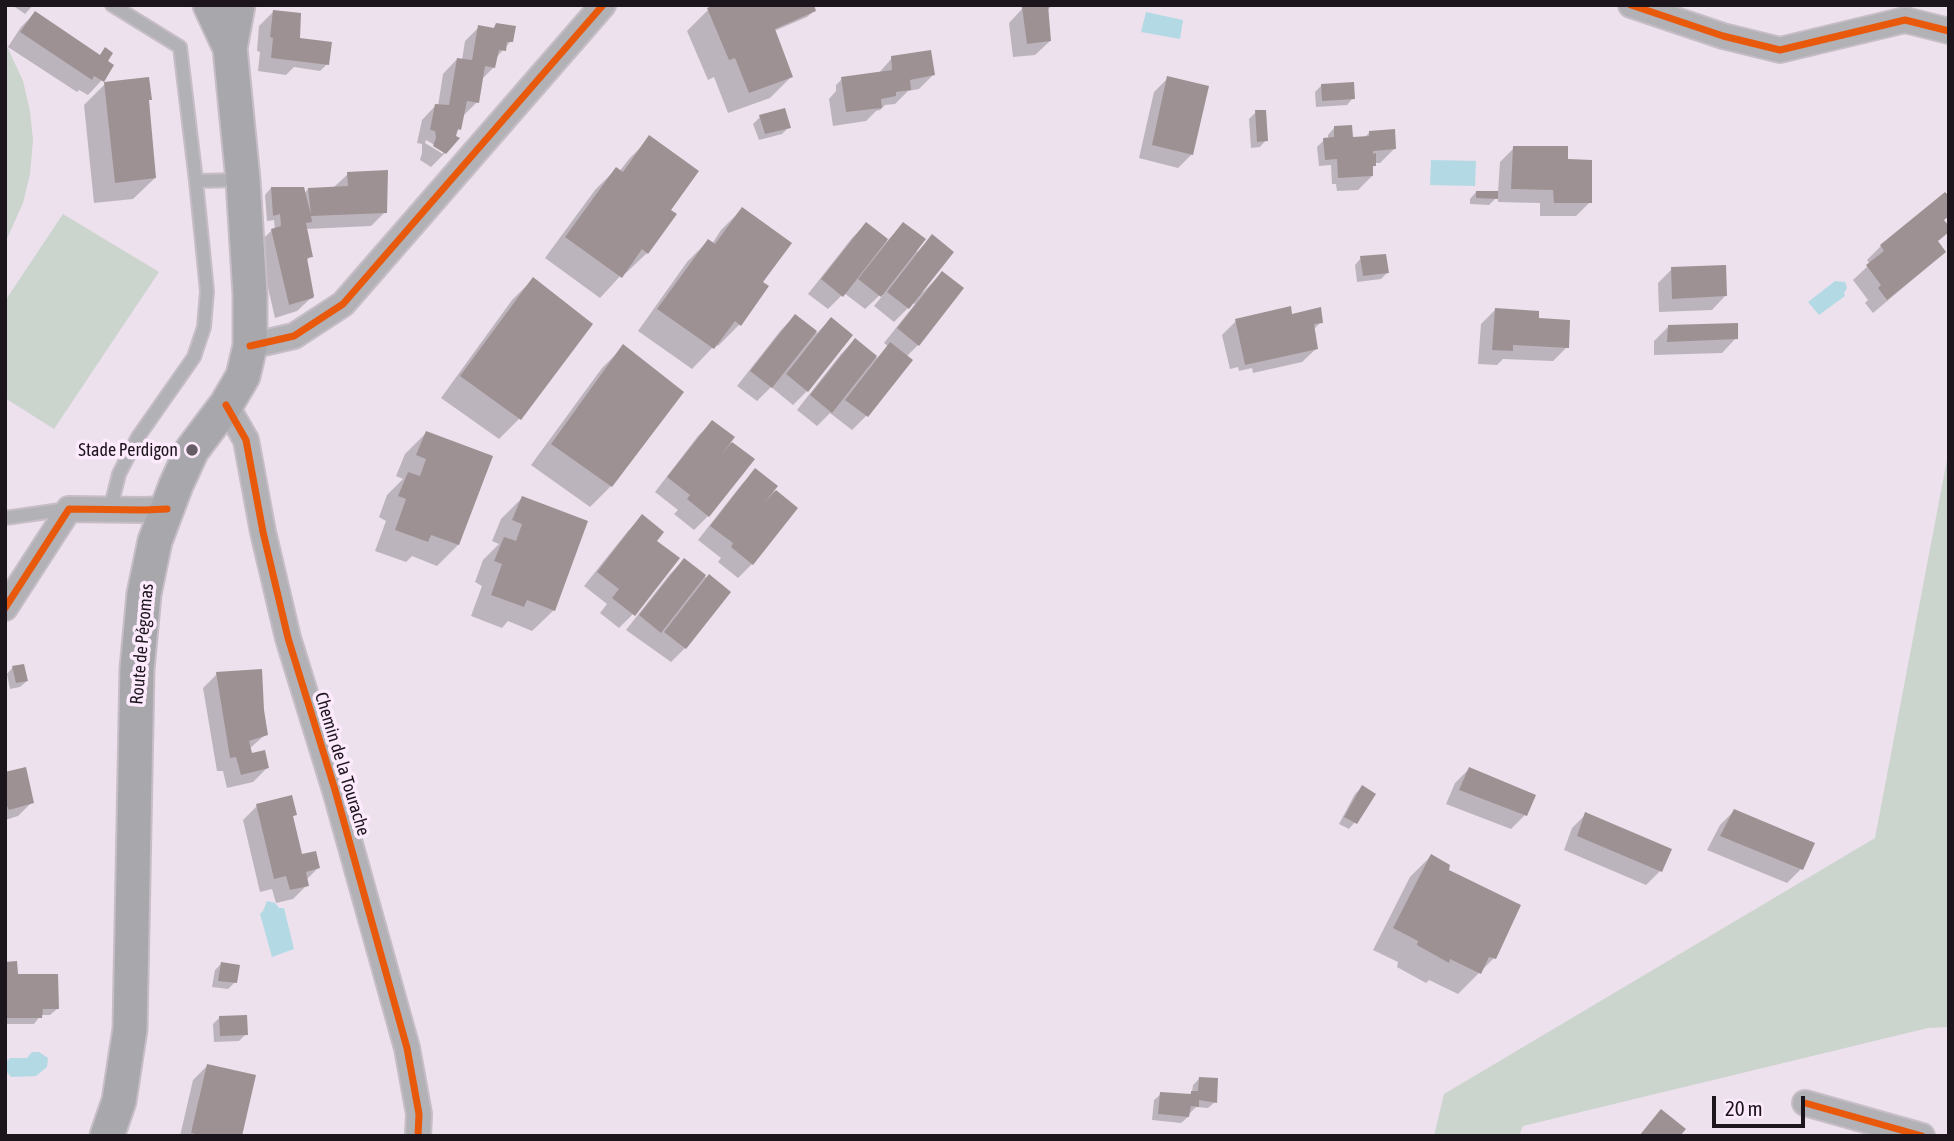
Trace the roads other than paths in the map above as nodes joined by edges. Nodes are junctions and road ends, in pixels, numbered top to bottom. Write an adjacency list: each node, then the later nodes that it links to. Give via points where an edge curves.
1 (112, 5): 9 (lane, via 180,47)
2 (210, 5): 7 (main road, Route de Pégomas)
3 (238, 5): 7 (main road, Route de Pégomas)
4 (603, 5): 10 (street, via 343,304 294,336)
5 (1631, 5): 6 (street, via 1780,50 1905,20)
6 (1949, 31)
7 (230, 48): 8 (main road, Route de Pégomas)
8 (243, 180): 9 (lane); 10 (main road, Route de Pégomas)
9 (196, 181): 14 (lane, via 206,291 204,327 194,356 138,437 119,474)
10 (250, 346): 11 (main road, Route de Pégomas, via 243,376)
11 (226, 405): 13 (main road, Route de Pégomas, via 192,450); 19 (street, Chemin de la Tourache, via 246,439 288,638 407,1048 419,1114)
12 (69, 509): 14 (street); 15 (lane); 16 (street)
13 (167, 509): 14 (street); 18 (main road, Route de Pégomas, via 144,594 137,669 130,1029 119,1101)
14 (110, 510)
15 (5, 518)
16 (5, 608)
17 (1805, 1103): 20 (street)
18 (107, 1136)
19 (418, 1136)
20 (1922, 1136)

